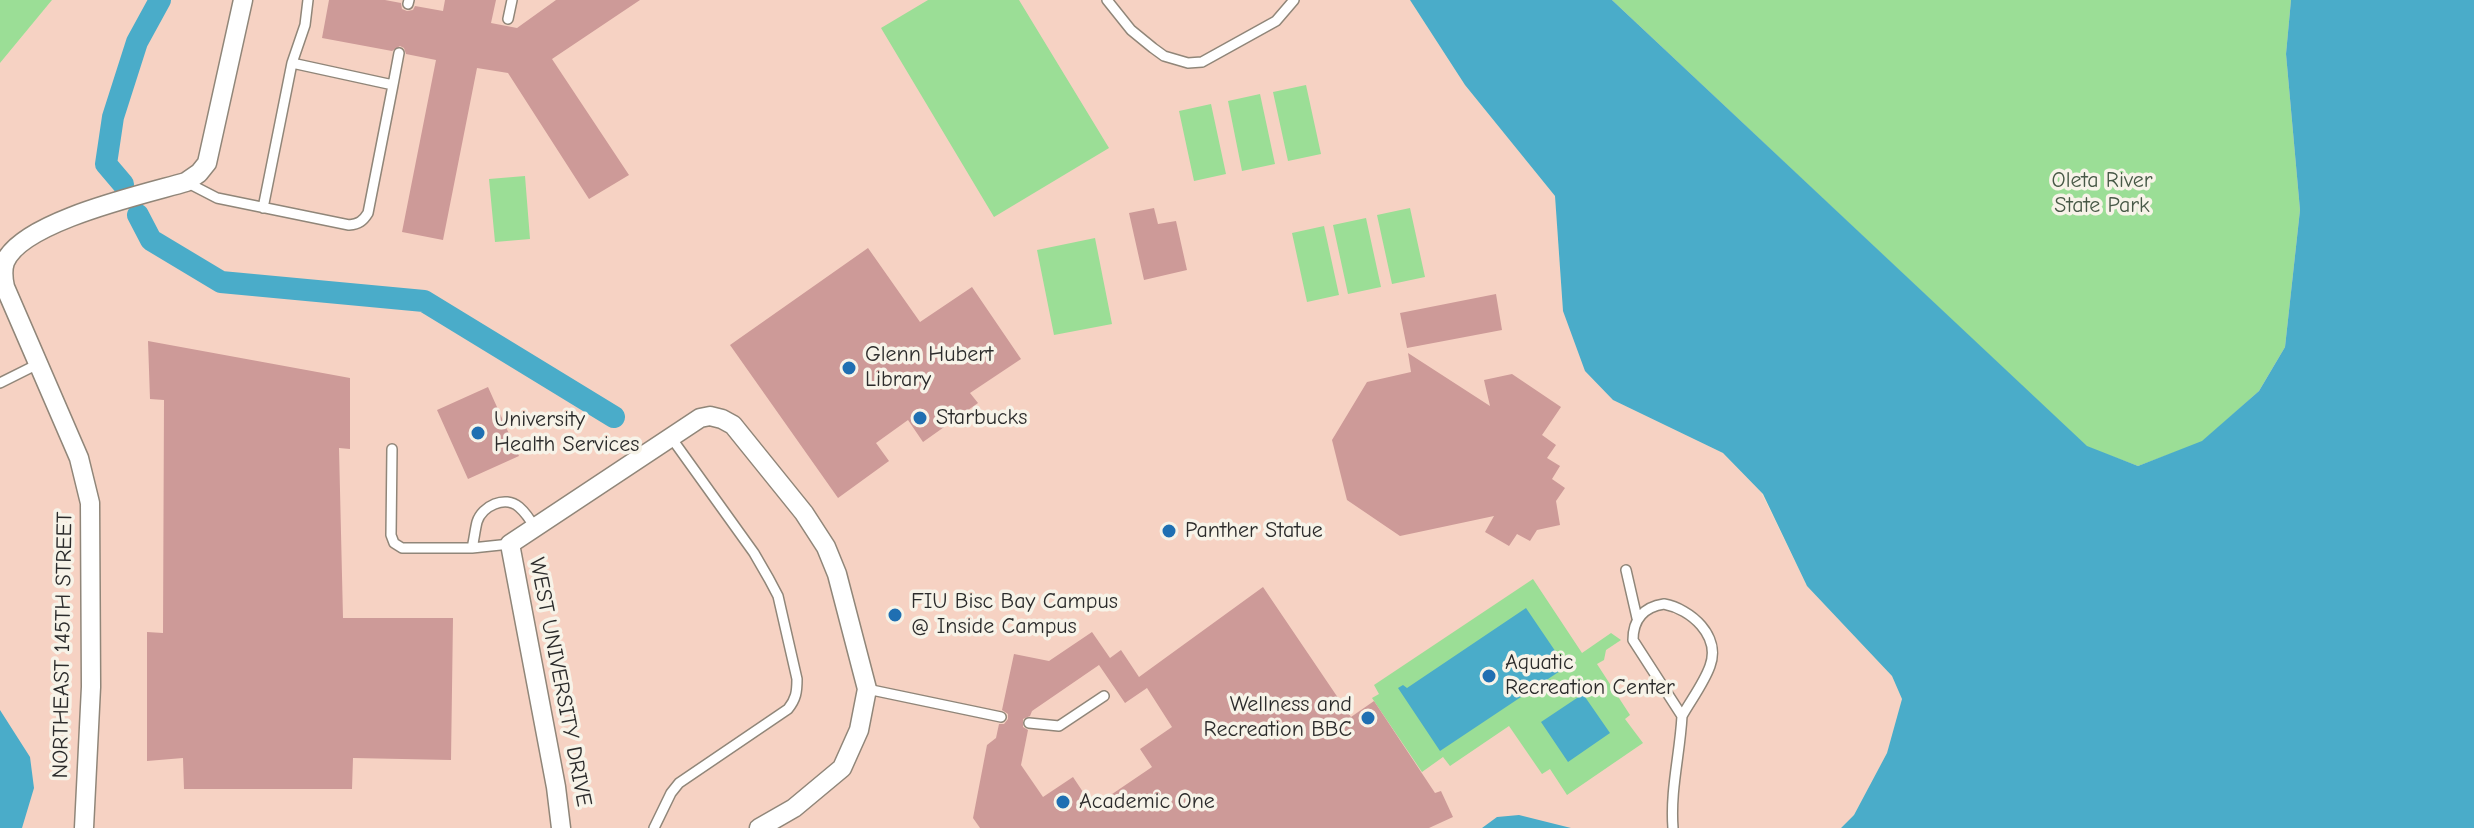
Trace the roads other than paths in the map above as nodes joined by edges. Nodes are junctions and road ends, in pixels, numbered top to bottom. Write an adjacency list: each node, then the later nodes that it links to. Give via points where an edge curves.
1 (243, 0): 10 (street, via 207,163)
2 (308, 0): 8 (lane)
3 (512, 0): 6 (lane)
4 (1107, 0): 5 (lane, via 1153,48 1188,63 1202,62 1276,21)
5 (1294, 0)
6 (508, 19)
7 (399, 53): 9 (lane)
8 (292, 63): 9 (lane); 11 (lane)
9 (393, 85): 11 (lane, via 363,220 349,225)
10 (186, 182): 11 (lane, via 217,198); 12 (street, NORTHEAST 145TH STREET, via 91,210 14,249 2,275)
11 (263, 208)
12 (38, 364): 13 (lane); 26 (street, NORTHEAST 145TH STREET, via 79,458 90,503 91,687)
13 (0, 383)
14 (670, 436): 16 (street); 21 (street, via 710,416 733,425 804,513 837,574); 28 (lane, via 778,596 797,679 795,701 788,709 679,783)
15 (392, 449): 18 (lane, via 394,543 402,548)
16 (535, 528): 17 (street); 18 (lane, via 515,504 492,505 477,521)
17 (510, 544): 18 (lane); 27 (street, WEST UNIVERSITY DRIVE)
18 (472, 548)
19 (1626, 570): 20 (lane)
20 (1637, 618): 23 (lane, via 1633,640); 23 (lane, via 1654,606 1675,606 1706,632 1710,667)
21 (867, 689): 24 (lane); 29 (street, via 859,730 842,768 794,808)
22 (1104, 696): 25 (lane, via 1059,726)
23 (1682, 716): 30 (lane, via 1672,790)
24 (1001, 717)
25 (1029, 723)
26 (84, 828)
27 (561, 828)
28 (654, 828)
29 (759, 828)
30 (1673, 828)

